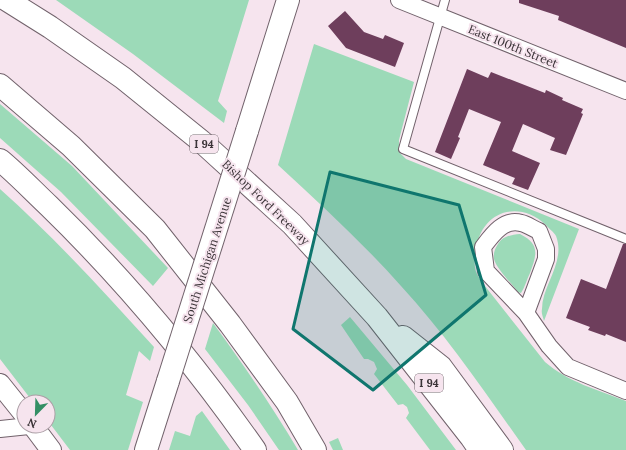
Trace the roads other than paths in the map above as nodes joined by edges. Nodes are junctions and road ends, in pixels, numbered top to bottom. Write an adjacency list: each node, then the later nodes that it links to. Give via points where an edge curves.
1 (7, 0): 11 (main road, Bishop Ford Freeway / I 94, via 123,78 202,141 292,224)
2 (288, 0): 19 (main road, South Michigan Avenue, bridge)
3 (399, 0): 5 (street, East 100th Street)
4 (445, 0): 5 (lane)
5 (440, 17): 7 (street, East 100th Street); 9 (lane, via 403,149)
6 (0, 85): 21 (main road, via 71,146 155,229 279,390)
7 (626, 91)
8 (0, 160): 20 (main road, via 74,231 146,309 227,410)
9 (626, 239)
10 (526, 313): 10 (street, via 486,271 483,247 493,233 508,222 521,222 539,231 546,250 546,259); 13 (street, via 549,346 568,367)
11 (377, 316): 22 (main road, Bishop Ford Freeway / I 94); 23 (main road, via 441,367)
12 (0, 384): 14 (street)
13 (626, 391)
14 (16, 404)
15 (16, 427): 16 (street)
16 (0, 429)
17 (39, 434): 18 (street)
18 (51, 450)
19 (146, 450)
20 (255, 450)
21 (315, 450)
22 (480, 450)
23 (502, 450)

